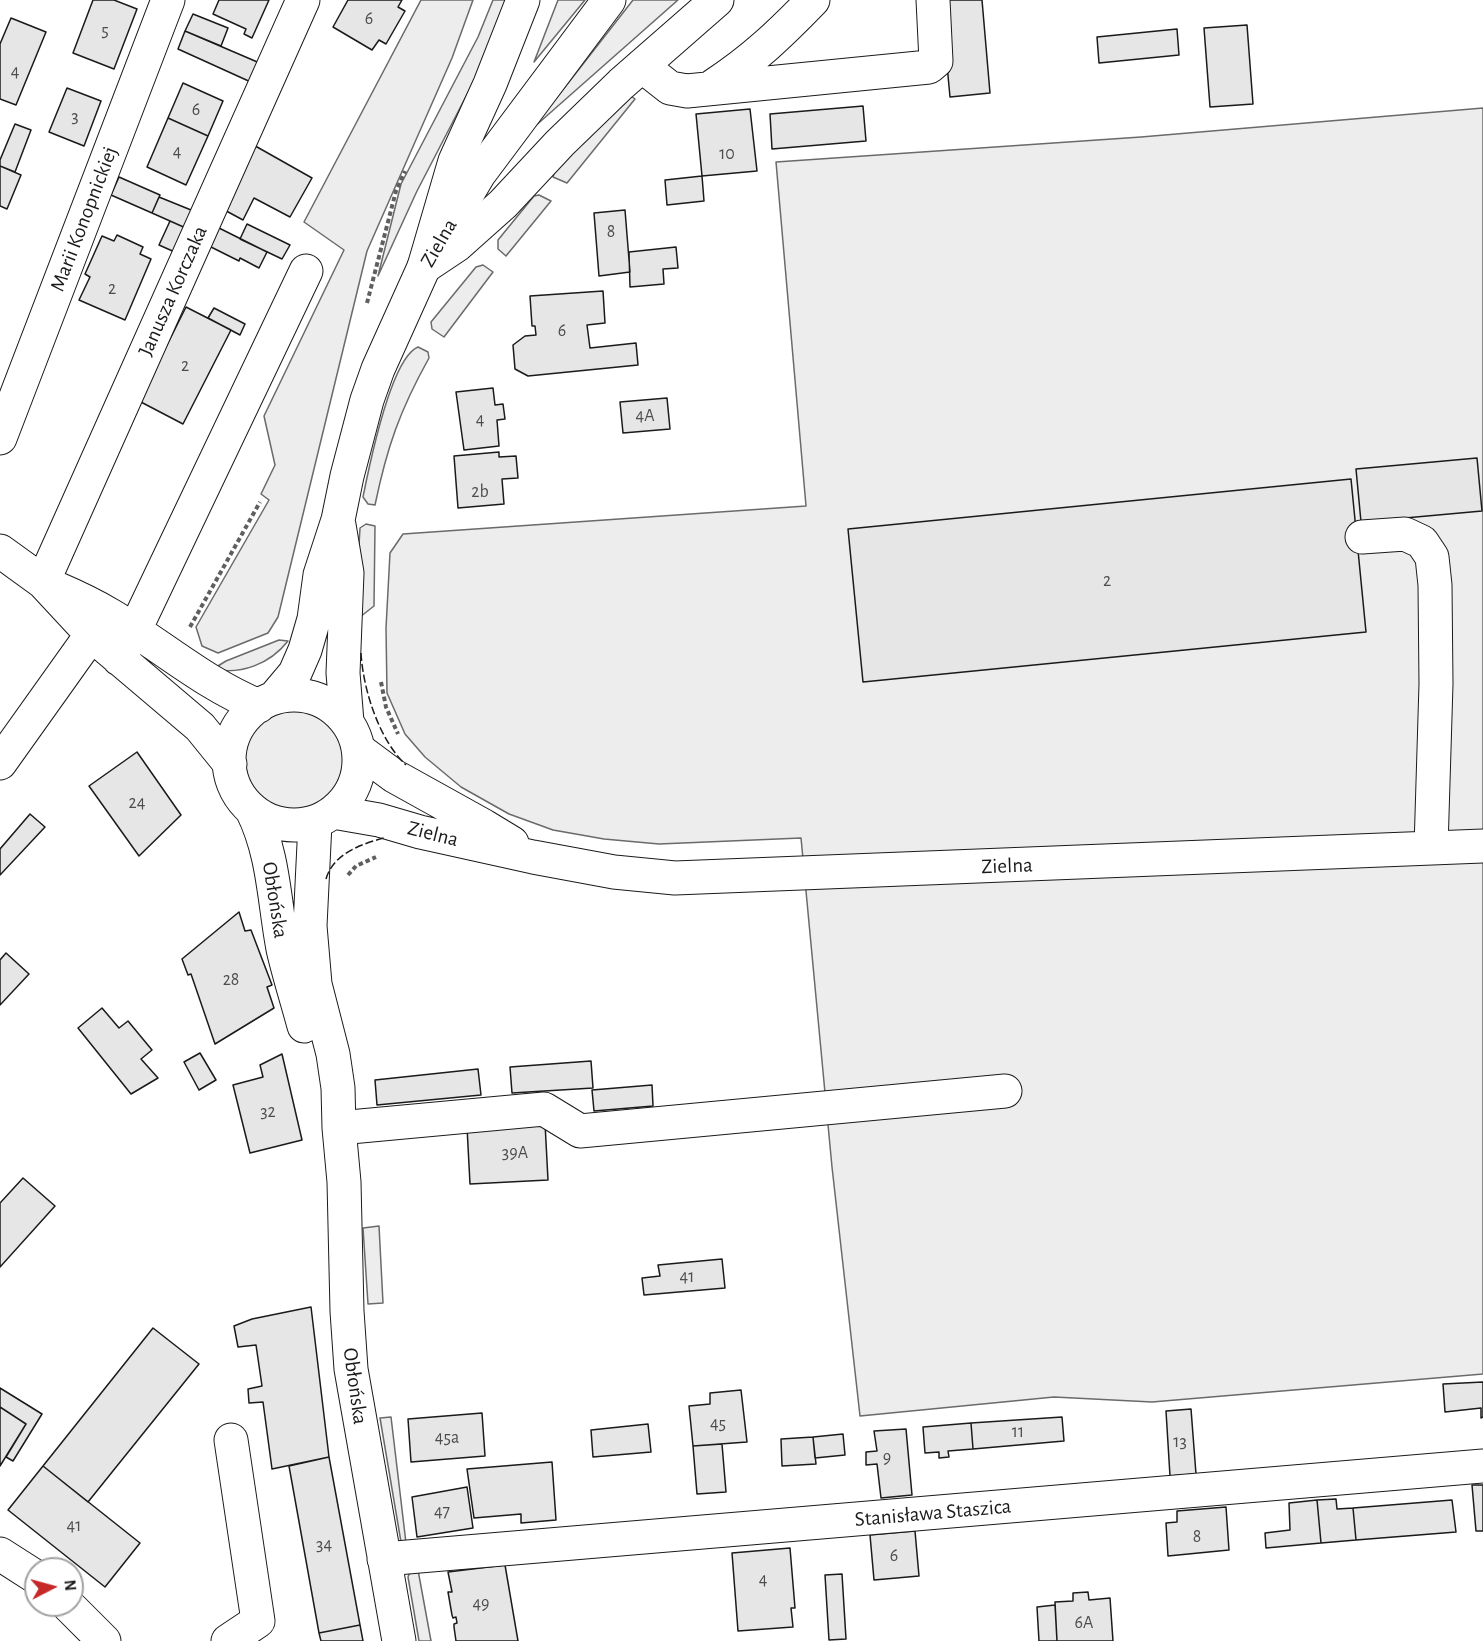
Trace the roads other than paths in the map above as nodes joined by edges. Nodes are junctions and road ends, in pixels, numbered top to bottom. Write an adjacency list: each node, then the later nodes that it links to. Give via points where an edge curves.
1 (168, 0): 12 (street, Marii Konopnickiej)
2 (303, 0): 16 (street, Janusza Korczaka)
3 (523, 0): 10 (street, via 455,161)
4 (609, 0): 10 (street, Zielna, via 479,174)
5 (717, 0): 8 (street)
6 (813, 0): 9 (street, via 772,42)
7 (933, 0): 9 (street, via 937,51 936,61 929,68)
8 (642, 66): 9 (street, via 670,88 687,91); 10 (street, via 502,204 457,245)
9 (712, 87)
10 (424, 267): 13 (street, Zielna, via 367,400)
11 (306, 271): 18 (street)
12 (0, 438)
13 (338, 520): 19 (street, Zielna, via 320,575 305,650 296,673); 20 (street, Zielna, via 347,573 343,673)
14 (1362, 537): 26 (street, via 1405,534 1422,542 1432,557 1436,663)
15 (0, 551): 16 (street)
16 (43, 582): 17 (street)
17 (99, 624): 18 (street); 21 (street)
18 (127, 645): 19 (street, via 197,673 240,698); 22 (street)
19 (267, 702): 20 (street, via 294,695 314,698 332,708); 22 (street, via 246,717 237,730)
20 (353, 736): 24 (street, via 359,768 354,785 346,800); 27 (street, Zielna, via 394,776)
21 (0, 763)
22 (230, 764): 23 (street, via 240,797)
23 (252, 810): 24 (street, via 271,821 293,826); 29 (street, Obłońska, via 263,832 296,999)
24 (324, 818): 27 (street, Zielna, via 379,820); 29 (street, Obłońska, via 310,926 315,984 338,1088)
25 (1483, 846): 26 (street, Zielna)
26 (1431, 848): 27 (street, Zielna, via 675,878)
27 (533, 857)
28 (1005, 1091): 29 (street, via 580,1131 544,1109)
29 (339, 1128): 33 (street, Obłońska, via 351,1369)
30 (231, 1440): 36 (street)
31 (1483, 1466): 33 (street, Stanisława Staszica)
32 (0, 1554): 34 (street)
33 (384, 1559): 39 (street, Obłońska)
34 (24, 1569)
35 (80, 1617): 37 (street)
36 (263, 1631): 38 (street)
37 (104, 1641)
38 (228, 1641)
39 (399, 1641)

